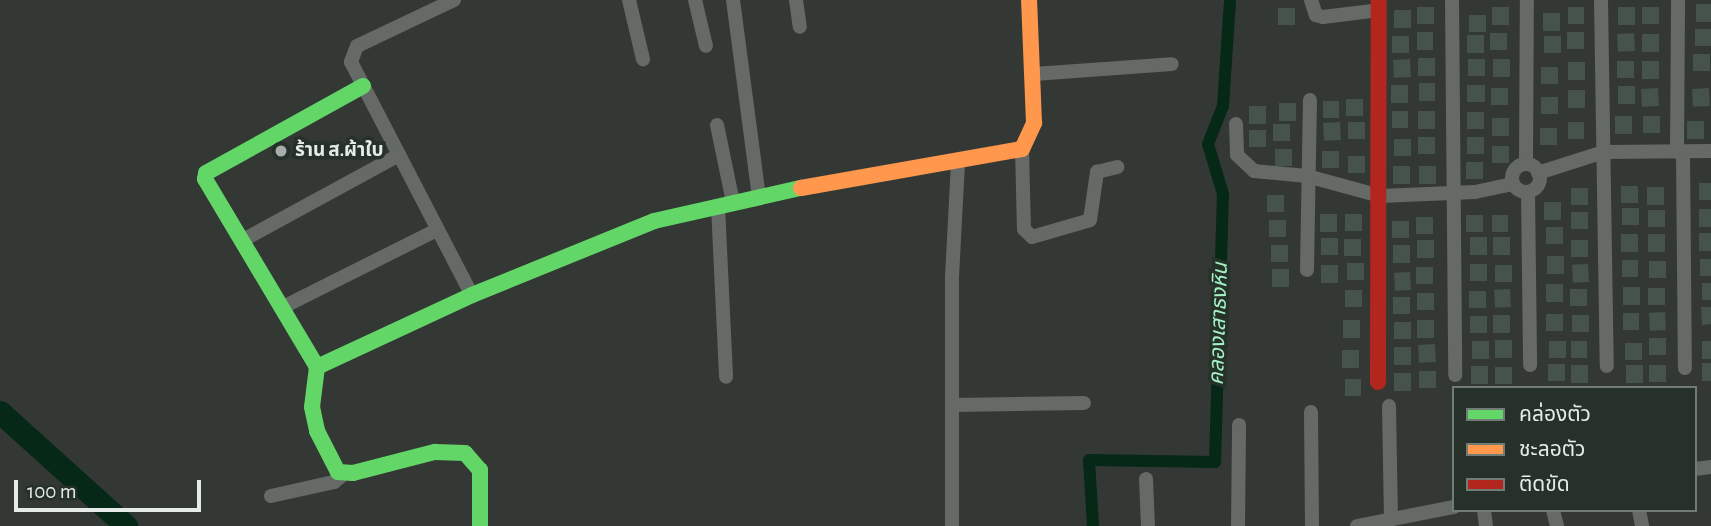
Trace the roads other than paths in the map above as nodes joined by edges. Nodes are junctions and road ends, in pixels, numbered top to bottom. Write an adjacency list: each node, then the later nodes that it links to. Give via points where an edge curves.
1 (454, 0): 18 (street, via 357,47 351,62)
2 (629, 0): 15 (street)
3 (695, 0): 14 (street)
4 (733, 0): 36 (street)
5 (796, 0): 13 (street)
6 (1029, 0): 17 (street)
7 (1311, 0): 12 (street, via 1316,15 1323,17)
8 (1452, 0): 34 (street)
9 (1527, 0): 28 (street)
10 (1601, 0): 24 (street)
11 (1678, 0): 25 (street)
12 (1379, 5): 35 (street)
13 (800, 27)
14 (706, 46)
15 (643, 59)
16 (1172, 64): 17 (street)
17 (1034, 74): 22 (street, via 1034,123)
18 (363, 86): 26 (street); 39 (street, via 206,173 205,179)
19 (1310, 100): 31 (street)
20 (1236, 124): 31 (street, via 1237,155 1243,164 1254,171)
21 (717, 125): 37 (street)
22 (1023, 149): 27 (street); 29 (street, via 1024,229 1032,237 1090,220 1097,172)
23 (1711, 151): 25 (street)
24 (1604, 152): 25 (street); 30 (street); 44 (street)
25 (1680, 152): 46 (street)
26 (399, 155): 38 (street); 39 (street)
27 (958, 162): 36 (street); 51 (street, via 952,277)
28 (1526, 164): 30 (street); 32 (street, via 1513,173)
29 (1117, 167)
30 (1538, 173): 33 (street, via 1536,187)
31 (1307, 176): 35 (street); 40 (street)
32 (1513, 184): 33 (street); 34 (street)
33 (1528, 192): 43 (street)
34 (1451, 194): 35 (street); 47 (street)
35 (1380, 196): 49 (street)
36 (759, 197): 37 (street)
37 (726, 204): 41 (street, via 654,221); 48 (street)
38 (437, 230): 41 (street); 42 (street)
39 (243, 240): 42 (street)
40 (1307, 270)
41 (472, 295): 45 (street)
42 (283, 307): 45 (street)
43 (1530, 365)
44 (1607, 366)
45 (317, 367): 55 (street, via 312,407 317,431 338,472)
46 (1685, 368)
47 (1455, 375)
48 (726, 377)
49 (1378, 382)
50 (1084, 403): 51 (street)
51 (953, 405): 61 (street)
52 (1389, 406): 59 (street)
53 (1311, 412): 64 (street)
54 (1239, 425): 63 (street)
55 (344, 474): 57 (street, via 334,482); 60 (street, via 435,452 465,453 480,470)
56 (1146, 479): 62 (street)
57 (271, 496)
58 (1452, 507): 59 (street)
59 (1391, 519): 65 (street)
60 (480, 526)
61 (952, 526)
62 (1149, 526)
63 (1238, 526)
64 (1312, 526)
65 (1357, 526)

